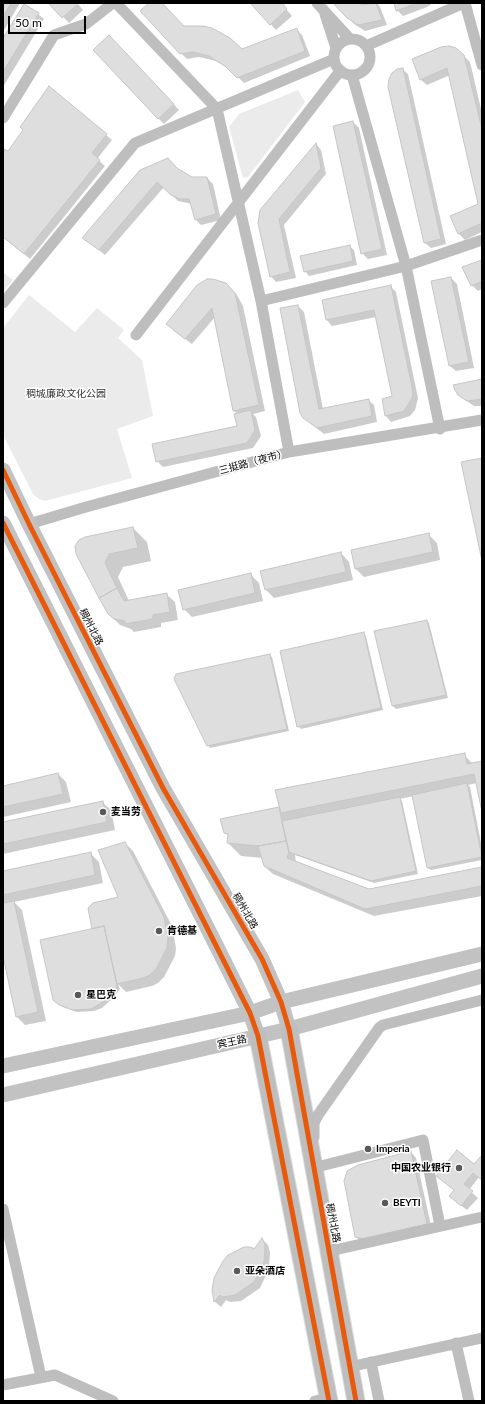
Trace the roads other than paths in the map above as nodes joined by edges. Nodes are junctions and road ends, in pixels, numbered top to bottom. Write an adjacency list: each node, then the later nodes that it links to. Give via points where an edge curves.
1 (113, 3): 14 (street, via 86,24 54,35)
2 (116, 3): 13 (street)
3 (317, 3): 5 (street)
4 (465, 3): 7 (street); 10 (street)
5 (324, 12): 6 (street); 8 (street)
6 (350, 39): 7 (street, via 356,39); 8 (street)
7 (366, 46): 12 (street, via 370,56 367,67)
8 (336, 48): 9 (street)
9 (334, 60): 11 (street); 13 (street)
10 (482, 65)
11 (340, 71): 12 (street); 15 (street)
12 (352, 75): 17 (street)
13 (217, 109): 15 (street); 19 (street, via 135,143)
14 (3, 118)
15 (239, 204): 18 (street); 20 (street)
16 (482, 240): 17 (street)
17 (406, 266): 18 (street); 22 (street)
18 (261, 301): 23 (street)
19 (3, 303)
20 (136, 335)
21 (482, 420): 22 (street, 三挺路（夜市）)
22 (440, 428): 23 (street, 三挺路（夜市）)
23 (289, 452): 26 (street, 三挺路（夜市）)
24 (3, 470): 26 (main road, 稠州北路)
25 (3, 523): 31 (main road)
26 (29, 524): 30 (main road, 稠州北路, via 163,788 262,959)
27 (482, 954): 30 (main road)
28 (482, 976): 32 (main road, 宾王路)
29 (482, 1000): 36 (street, via 379,1028 314,1123)
30 (281, 1002): 31 (main road); 32 (main road, 稠州北路)
31 (250, 1013): 33 (main road); 34 (main road)
32 (289, 1030): 33 (main road, 宾王路); 36 (main road, 稠州北路)
33 (258, 1036): 35 (main road, 宾王路); 47 (main road)
34 (3, 1066)
35 (3, 1095)
36 (313, 1168): 39 (street, via 423,1140); 40 (main road, 稠州北路)
37 (3, 1209): 45 (street)
38 (482, 1217): 39 (street)
39 (440, 1226): 40 (street)
40 (330, 1251): 44 (main road, 稠州北路)
41 (482, 1338): 42 (street)
42 (456, 1343): 43 (street); 51 (street)
43 (371, 1362): 44 (street); 50 (street)
44 (349, 1367): 49 (main road, 稠州北路)
45 (41, 1377): 46 (street); 48 (street, via 55,1374)
46 (3, 1385)
47 (324, 1400)
48 (113, 1401)
49 (356, 1401)
50 (379, 1401)
51 (469, 1401)

